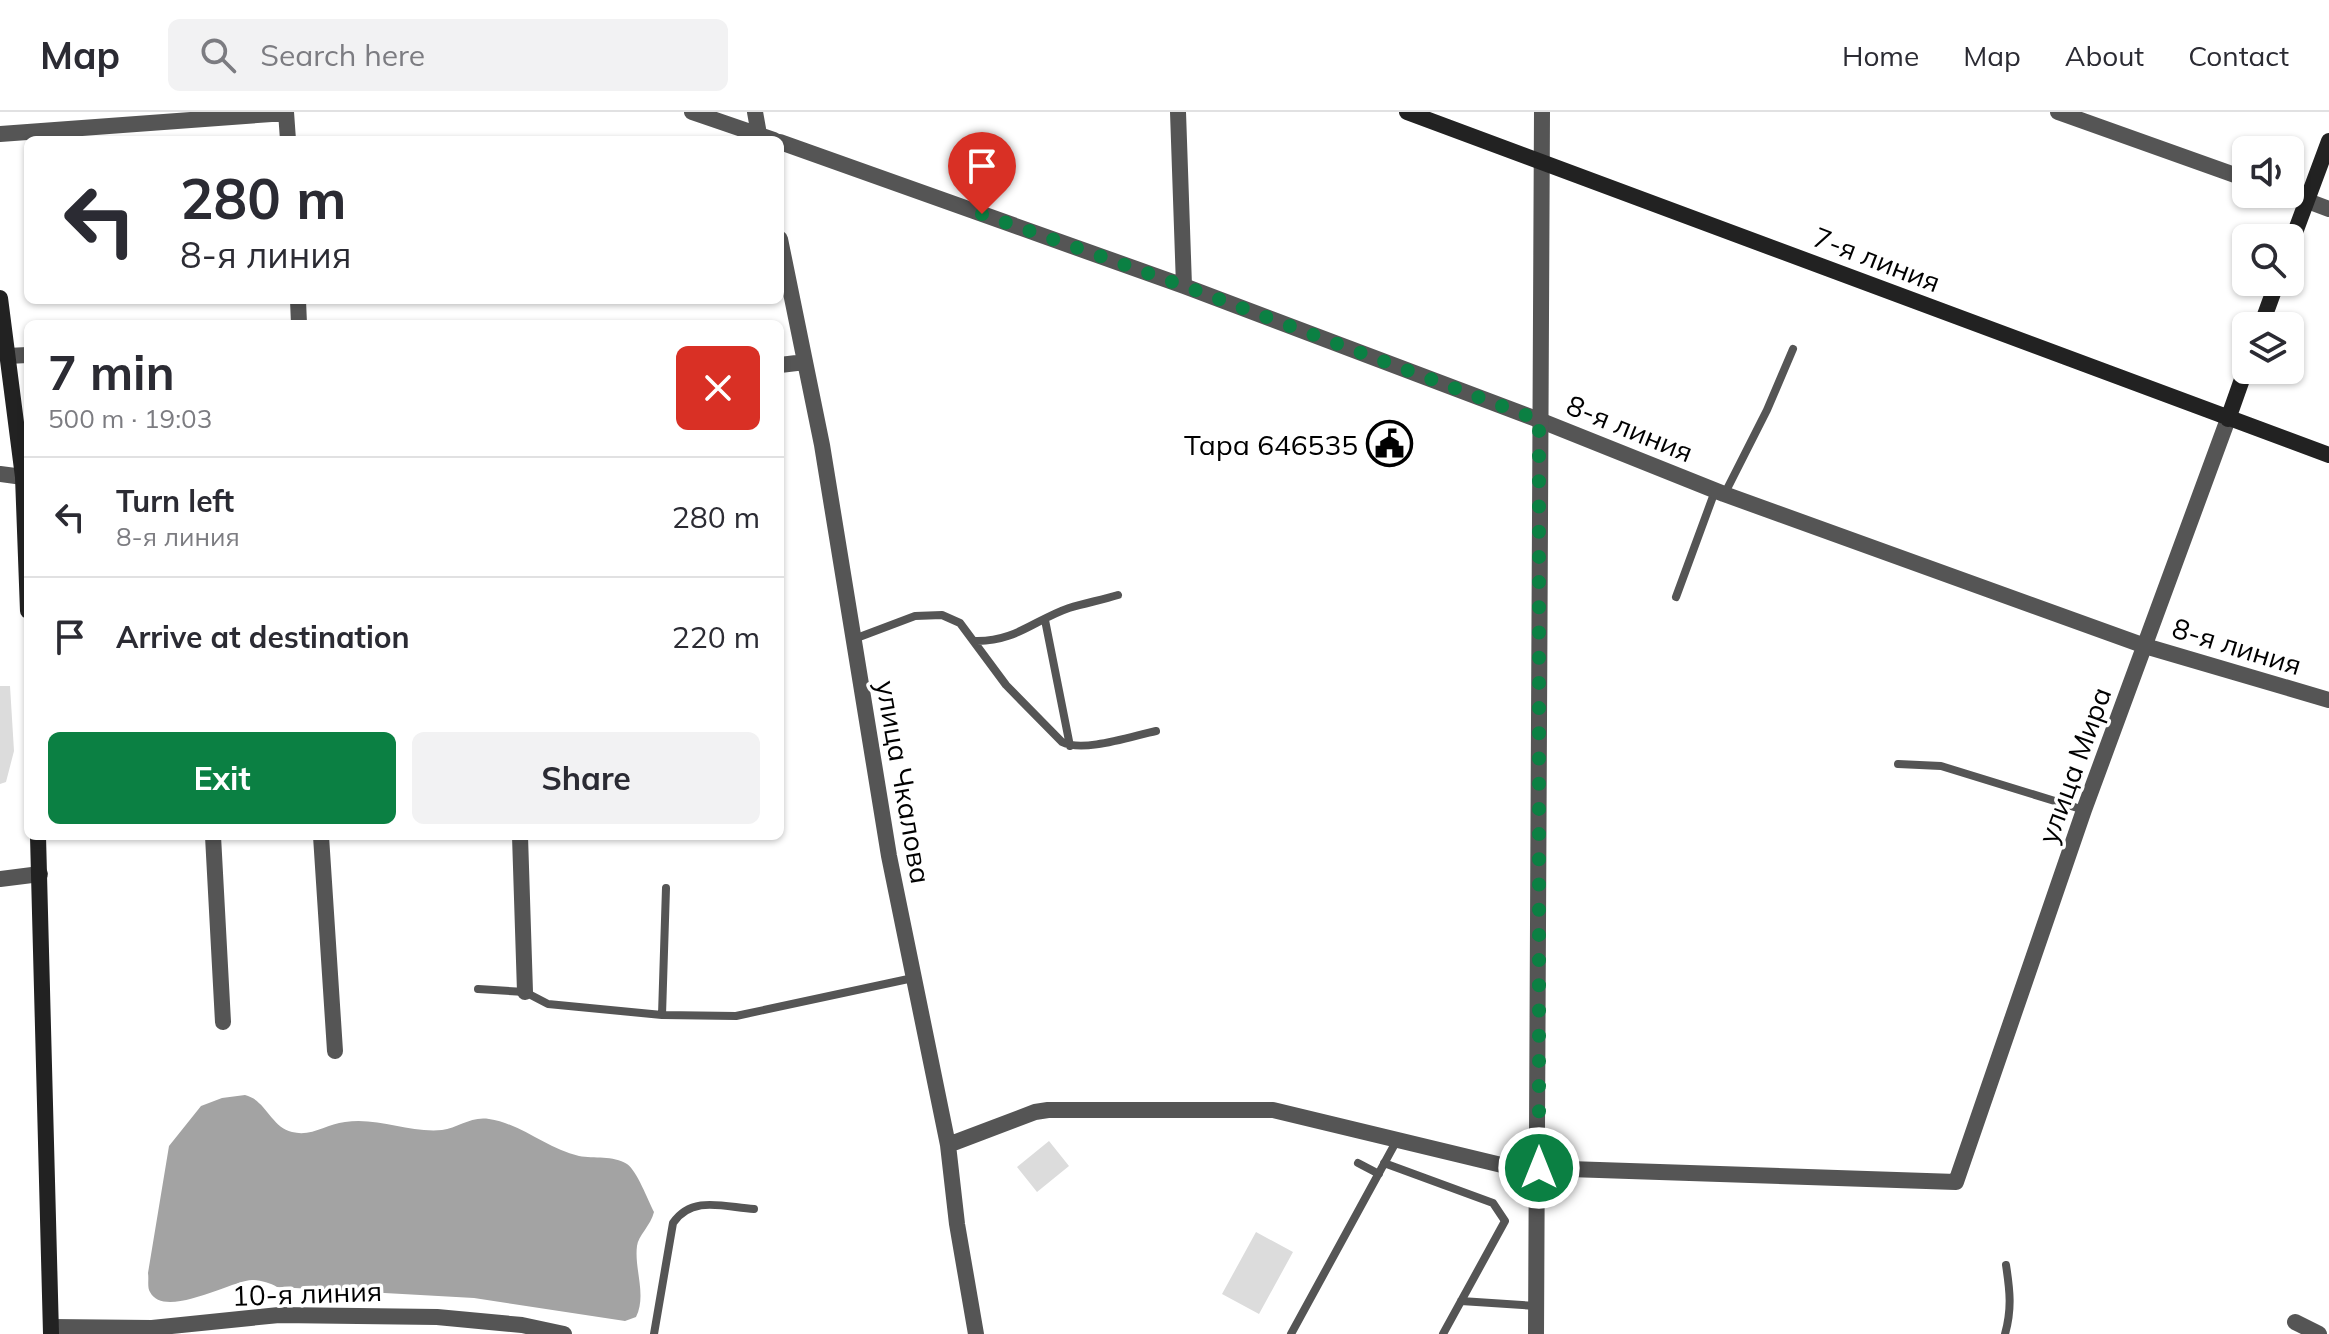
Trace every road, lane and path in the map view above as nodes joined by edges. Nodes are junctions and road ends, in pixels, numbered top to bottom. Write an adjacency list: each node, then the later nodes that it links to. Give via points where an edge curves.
1 (286, 112): 9 (street); 10 (street)
2 (692, 112): 11 (street)
3 (755, 112): 12 (street)
4 (1178, 112): 21 (street)
5 (1407, 112): 15 (main road, 7-я линия)
6 (1542, 112): 15 (street)
7 (2058, 112): 8 (street)
8 (2081, 116): 16 (street)
9 (0, 134)
10 (288, 136)
11 (758, 136)
12 (763, 136)
13 (2329, 141): 17 (main road)
14 (784, 143): 21 (street, 8-я линия)
15 (1542, 162): 29 (main road, 7-я линия); 30 (street)
16 (2232, 174)
17 (2306, 200): 18 (street); 19 (main road)
18 (2329, 209)
19 (2298, 224)
20 (784, 259): 26 (street, улица Чкалова)
21 (1184, 286): 30 (street, 8-я линия)
22 (0, 298): 25 (main road)
23 (1793, 349): 34 (lane, via 1767,410)
24 (24, 355): 25 (street)
25 (7, 356): 33 (main road)
26 (805, 362): 27 (street); 39 (street, улица Чкалова)
27 (784, 365)
28 (2240, 384): 29 (main road, улица Мира)
29 (2228, 419): 31 (main road, 7-я линия); 41 (street, улица Мира)
30 (1539, 420): 34 (street, 8-я линия); 64 (street)
31 (2329, 455)
32 (0, 474): 33 (street)
33 (23, 477): 35 (main road)
34 (1720, 492): 37 (lane); 41 (street, 8-я линия)
35 (24, 502)
36 (1118, 595): 38 (lane)
37 (1676, 597)
38 (1045, 620): 40 (lane, via 1021,633); 44 (lane)
39 (854, 640): 40 (lane, via 915,616 942,615 960,623); 54 (street, улица Чкалова)
40 (975, 641): 44 (lane, via 1006,685)
41 (2145, 646): 42 (street, 8-я линия); 46 (street, улица Мира)
42 (2329, 700)
43 (1156, 731): 44 (lane)
44 (1070, 746)
45 (1898, 764): 46 (lane, via 1941,766)
46 (2084, 810): 64 (street, улица Мира, via 1956,1182)
47 (38, 840): 51 (main road)
48 (213, 840): 58 (street)
49 (321, 840): 59 (street)
50 (520, 840): 56 (street)
51 (40, 874): 52 (street); 71 (main road)
52 (0, 879)
53 (666, 888): 57 (lane)
54 (913, 978): 57 (lane, via 736,1016); 61 (street, улица Чкалова)
55 (478, 989): 56 (lane)
56 (525, 992): 57 (lane, via 548,1004)
57 (662, 1015)
58 (223, 1022)
59 (335, 1051)
60 (1398, 1139): 61 (street, via 1273,1110 1063,1110 1035,1112); 63 (lane); 64 (street)
61 (948, 1145): 74 (street, улица Чкалова)
62 (1358, 1163): 65 (lane)
63 (1384, 1163): 65 (lane); 68 (lane, via 1493,1203 1505,1221)
64 (1539, 1171): 69 (street)
65 (1379, 1174): 75 (lane)
66 (754, 1209): 73 (lane, via 700,1205 681,1211 673,1223)
67 (2006, 1265): 78 (lane, via 2012,1295)
68 (1461, 1301): 69 (lane); 76 (lane)
69 (1537, 1306): 77 (street)
70 (2293, 1328): 79 (street)
71 (51, 1331): 72 (street, 10-я линия, via 152,1328 279,1315 437,1317)
72 (564, 1334)
73 (654, 1334)
74 (976, 1334)
75 (1291, 1334)
76 (1443, 1334)
77 (1536, 1334)
78 (2005, 1334)
79 (2319, 1334)

